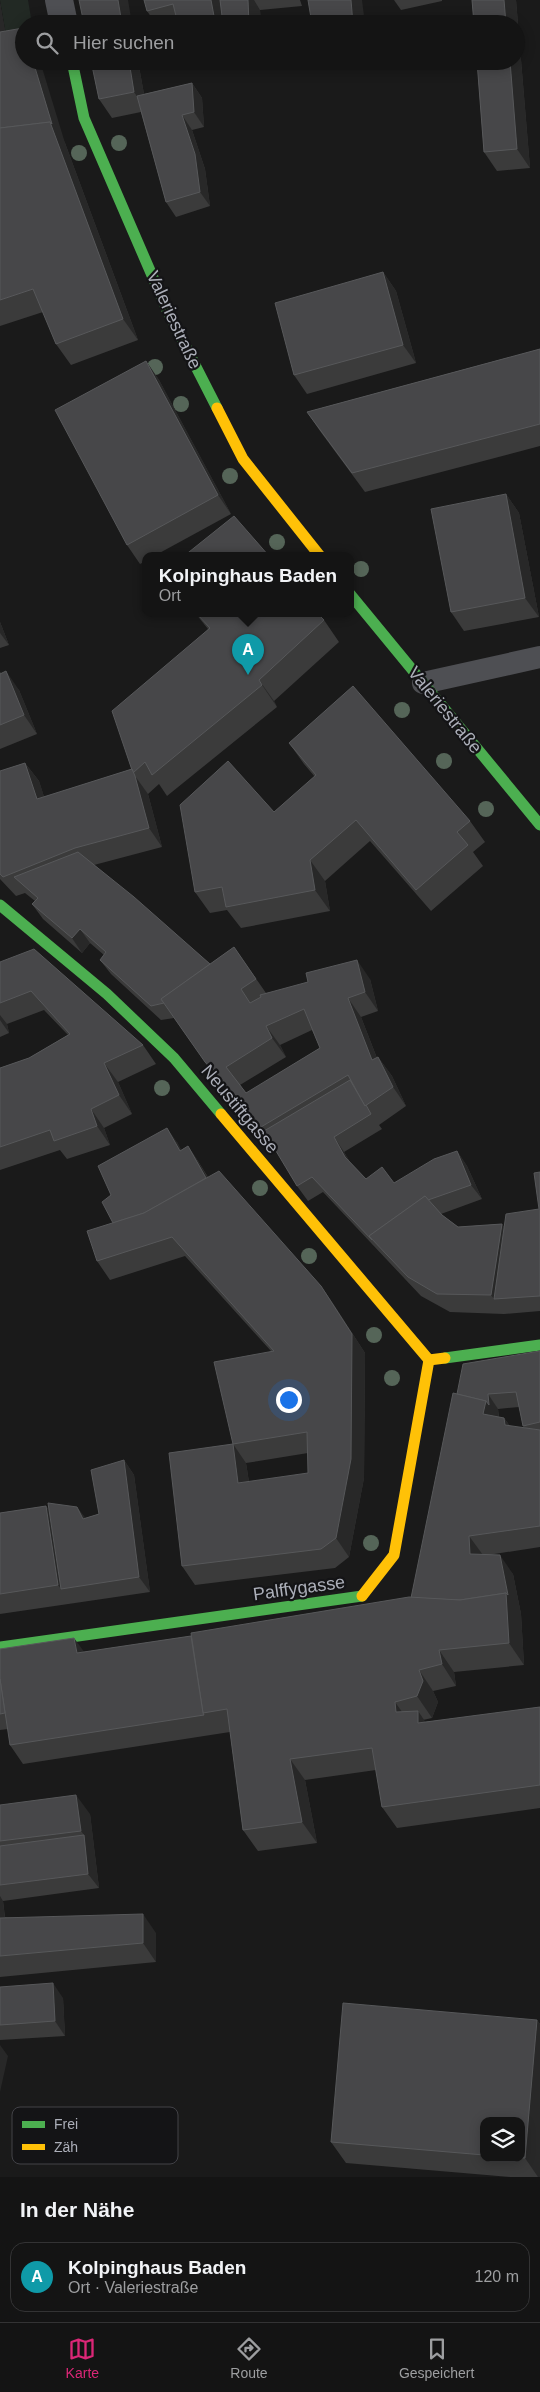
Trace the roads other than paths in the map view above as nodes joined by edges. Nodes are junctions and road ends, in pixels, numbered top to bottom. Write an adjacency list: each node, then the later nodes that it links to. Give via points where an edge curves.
1 (59, 0): 2 (street)
2 (62, 15)
3 (74, 70): 4 (street, Valeriestraße, via 84,118 176,328 242,459)
4 (317, 552)
5 (354, 599): 7 (street, Valeriestraße)
6 (540, 657): 7 (lane)
7 (422, 684): 8 (street, Valeriestraße)
8 (540, 825)
9 (0, 905): 11 (street, Neustiftgasse, via 107,994 174,1058)
10 (540, 1345): 11 (street)
11 (429, 1360): 12 (street, Palffygasse, via 394,1555 361,1597)
12 (0, 1646)

